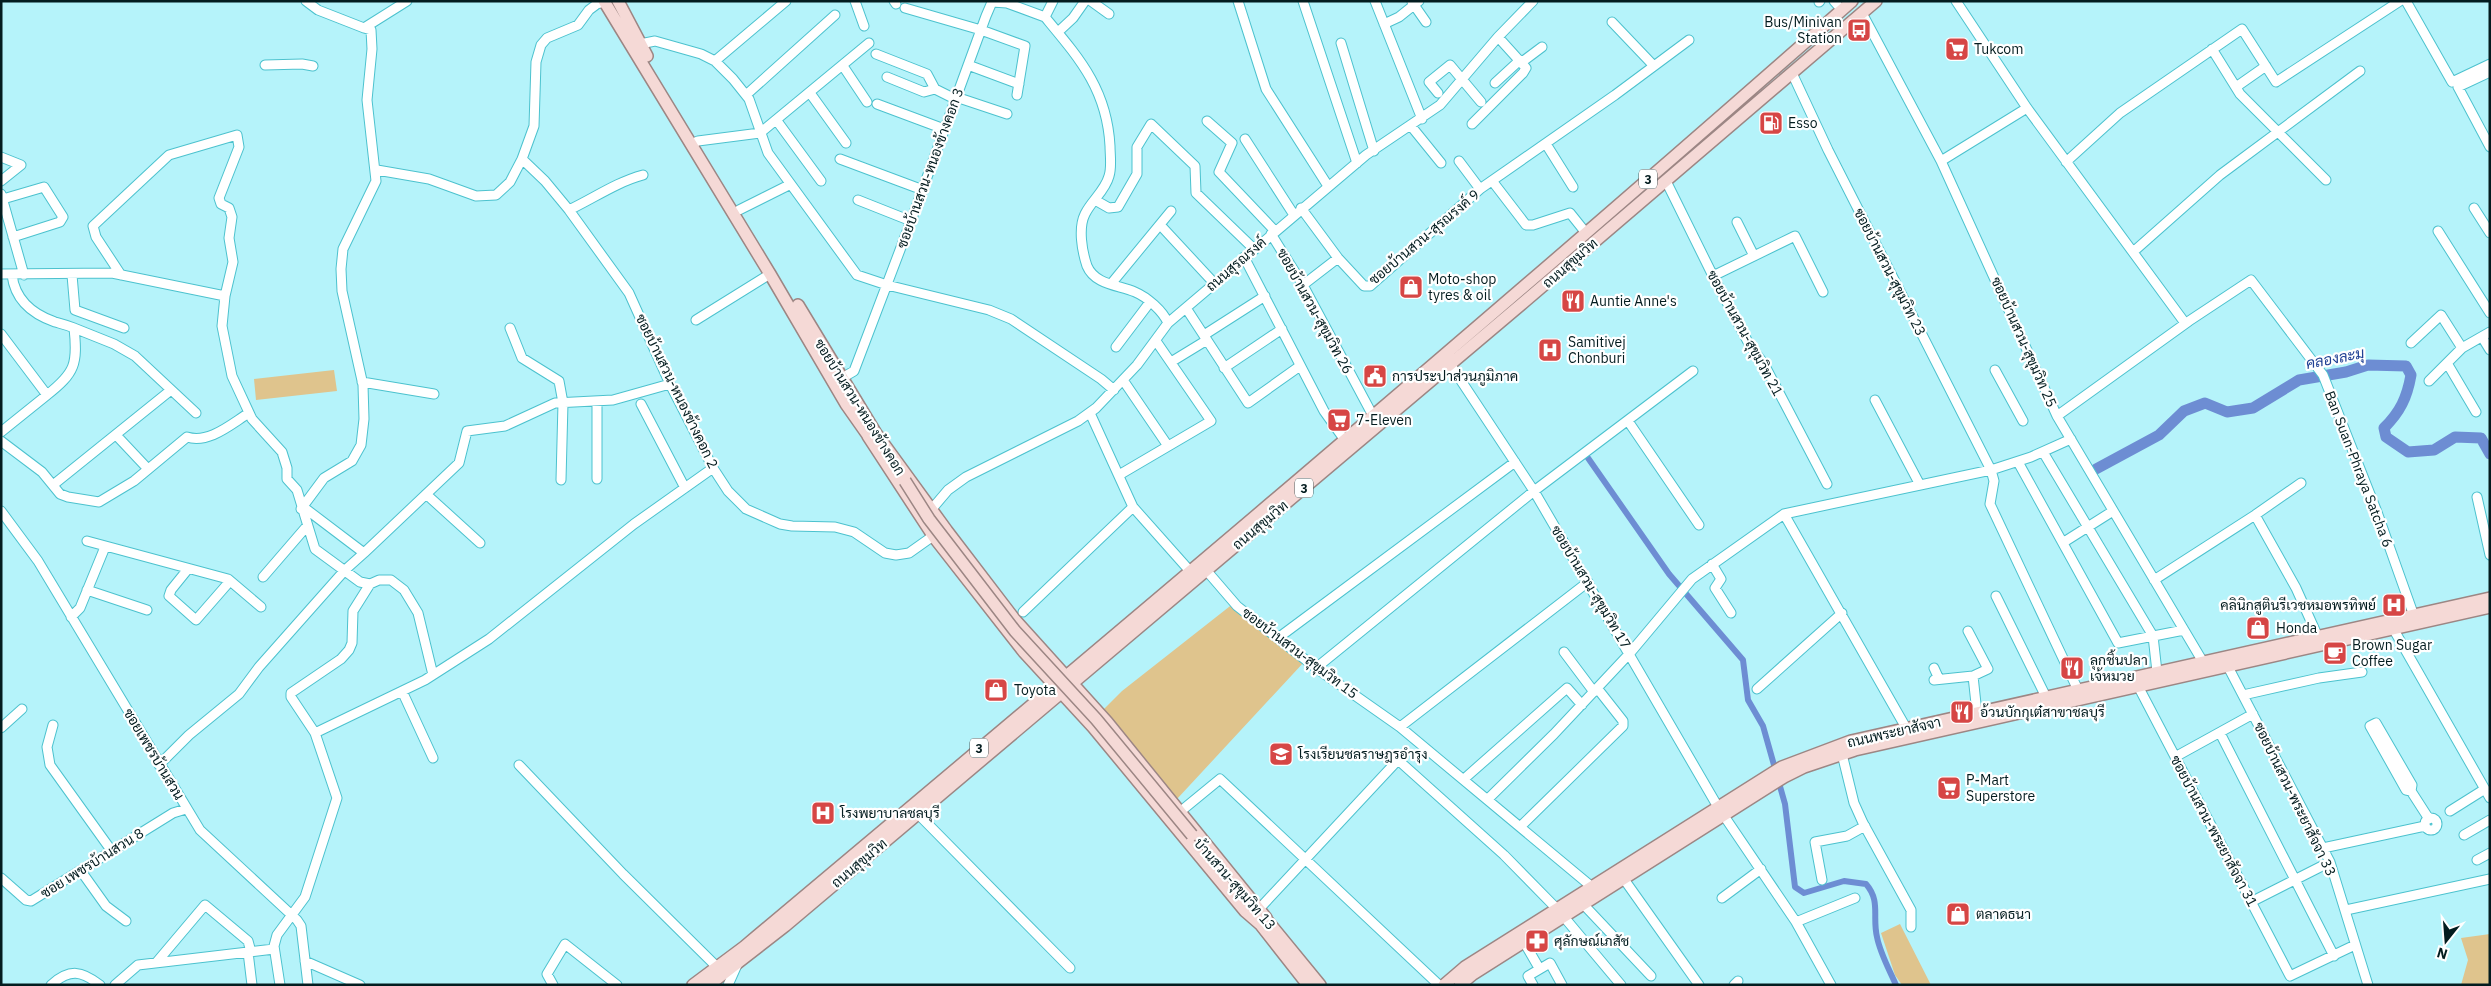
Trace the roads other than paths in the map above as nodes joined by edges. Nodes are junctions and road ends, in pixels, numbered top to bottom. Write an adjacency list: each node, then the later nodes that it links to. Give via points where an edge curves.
1 (306, 1): 30 (street, via 318,10)
2 (407, 1): 30 (street)
3 (618, 1): 37 (main road, ซอยบ้านสวน-หนองข้างคอก)
4 (786, 1): 41 (street)
5 (855, 1): 29 (street)
6 (1054, 1): 25 (street)
7 (1085, 1): 32 (street)
8 (1092, 1): 23 (street)
9 (1238, 1): 100 (street, via 1266,89)
10 (1303, 1): 90 (street)
11 (1375, 1): 28 (street)
12 (1532, 1): 33 (street, ถนนสุรณรงค์)
13 (1852, 1): 21 (main road, ถนนสุขุมวิท / 3)
14 (1876, 1): 22 (main road, ถนนสุขุมวิท / 3)
15 (1956, 1): 68 (street)
16 (2400, 1): 50 (street, via 2276,82)
17 (2406, 1): 43 (street, via 2452,82)
18 (604, 2): 79 (main road, ซอยบ้านสวน-หนองข้างคอก); 85 (street, via 588,10 578,25 547,38 541,45 536,62 534,126)
19 (1415, 2): 26 (street); 28 (street)
20 (899, 4): 31 (street)
21 (1838, 6): 49 (main road, ถนนสุขุมวิท / 3)
22 (1862, 13): 53 (main road, ถนนสุขุมวิท / 3); 88 (street, ซอยบ้านสวน-สุขุมวิท 25)
23 (1109, 14)
24 (835, 15): 62 (street)
25 (1045, 17): 31 (street, ซอยบ้านสวน-หนองข้างคอก 3, via 1007,3 992,2); 32 (street)
26 (1426, 22)
27 (1612, 22): 48 (street)
28 (1384, 24): 70 (street)
29 (864, 26)
30 (364, 28): 92 (street, via 371,30 367,100)
31 (980, 30): 45 (street, ซอยบ้านสวน-หนองข้างคอก 3); 57 (street, via 1025,46)
32 (1058, 32): 106 (street, via 1097,88 1108,122 1110,175)
33 (1498, 37): 42 (street); 55 (street, ถนนสุรณรงค์)
34 (1689, 40): 48 (street, ซอยบ้านสวน-สุรณรงค์ 9)
35 (869, 43): 47 (street)
36 (1341, 43): 83 (street)
37 (640, 44): 41 (street, via 655,41 694,51); 79 (main road, ซอยบ้านสวน-หนองข้างคอก)
38 (1542, 47): 42 (street)
39 (2212, 49): 50 (street, via 2242,29); 58 (street); 89 (street, via 2120,113)
40 (876, 54): 59 (street, via 927,74)
41 (715, 61): 62 (street)
42 (1521, 61): 56 (street); 73 (street, via 1526,68 1523,73)
43 (2490, 64)
44 (265, 65): 46 (street)
45 (968, 65): 57 (street); 64 (street, ซอยบ้านสวน-หนองข้างคอก 3)
46 (313, 66)
47 (843, 66): 60 (street); 65 (street)
48 (1653, 66): 81 (street, ซอยบ้านสวน-สุรณรงค์ 9)
49 (1778, 66): 53 (main road); 117 (main road, ถนนสุขุมวิท / 3)
50 (2266, 66): 58 (street)
51 (2360, 70): 76 (street)
52 (2490, 72): 82 (street, via 2458,87)
53 (1789, 75): 97 (main road, ถนนสุขุมวิท / 3); 197 (street, ซอยบ้านสวน-สุขุมวิท 23)
54 (886, 78): 59 (street, via 924,92)
55 (1463, 80): 61 (street, via 1450,65 1429,82); 66 (street); 70 (street, ถนนสุรณรงค์)
56 (1495, 82)
57 (1020, 84): 63 (street)
58 (2236, 87): 76 (street)
59 (935, 89): 64 (street)
60 (810, 93): 71 (street); 80 (street)
61 (1438, 93)
62 (746, 95): 77 (street)
63 (1017, 95)
64 (956, 98): 69 (street); 75 (street, ซอยบ้านสวน-หนองข้างคอก 3)
65 (867, 102)
66 (1481, 102)
67 (877, 104): 75 (street)
68 (2027, 108): 88 (street); 89 (street)
69 (1007, 114)
70 (1422, 119): 74 (street, ถนนสุรณรงค์)
71 (777, 121): 77 (street); 96 (street)
72 (1207, 121): 116 (street, ซอยบ้านสวน-สุขุมวิท 26, via 1232,143 1218,172)
73 (1472, 124)
74 (1411, 126): 83 (street, ถนนสุรณรงค์); 91 (street)
75 (944, 130): 103 (street, ซอยบ้านสวน-หนองข้างคอก 3)
76 (2278, 132): 94 (street); 121 (street, via 2220,176)
77 (760, 134): 79 (street); 99 (street, via 768,153)
78 (1245, 139): 111 (street, ซอยบ้านสวน-สุรณรงค์ 9)
79 (694, 143): 109 (main road, ซอยบ้านสวน-หนองข้างคอก); 126 (main road, ซอยบ้านสวน-หนองข้างคอก)
80 (846, 143)
81 (1546, 144): 98 (street, ซอยบ้านสวน-สุรณรงค์ 9); 101 (street)
82 (2490, 147)
83 (1374, 151): 90 (street, ถนนสุรณรงค์)
84 (1, 157): 95 (street, via 21,165)
85 (522, 159): 92 (street, via 510,182 496,195 476,196 429,179); 108 (street, ซอยบ้านสวน-หนองข้างคอก 2)
86 (840, 159): 103 (street)
87 (1459, 161): 102 (street)
88 (1941, 161): 182 (street, ซอยบ้านสวน-สุขุมวิท 25)
89 (2066, 162): 121 (street)
90 (1356, 163): 100 (street, ถนนสุรณรงค์)
91 (1441, 163)
92 (376, 170): 167 (street, via 376,181 343,249 341,269 342,291)
93 (643, 175): 108 (street, via 619,182 612,189)
94 (2326, 180)
95 (1, 181)
96 (821, 181)
97 (1666, 181): 131 (street, ซอยบ้านสวน-สุขุมวิท 21); 159 (main road, ถนนสุขุมวิท / 3)
98 (1493, 182): 102 (street, ซอยบ้านสวน-สุรณรงค์ 9); 117 (street, via 1526,224 1533,225 1570,213)
99 (790, 185): 109 (street); 134 (street, via 857,274)
100 (1328, 186): 111 (street, ถนนสุรณรงค์)
101 (1572, 187)
102 (1480, 189): 124 (street, ซอยบ้านสวน-สุรณรงค์ 9, via 1370,286 1364,286)
103 (923, 190): 112 (street, ซอยบ้านสวน-หนองข้างคอก 3)
104 (2, 196): 119 (street); 119 (street, via 44,187 63,217 60,222)
105 (858, 200): 112 (street)
106 (1096, 200): 120 (street, via 1108,208 1118,207 1137,174 1137,147 1151,124 1195,166 1196,193); 133 (street, via 1085,214 1080,230 1087,266 1093,275)
107 (2474, 208): 118 (street)
108 (569, 210): 168 (street, ซอยบ้านสวน-หนองข้างคอก 2, via 629,293)
109 (740, 210): 164 (main road, ซอยบ้านสวน-หนองข้างคอก)
110 (1171, 211): 133 (street)
111 (1298, 212): 116 (street, ถนนสุรณรงค์); 124 (street, ซอยบ้านสวน-สุรณรงค์ 9)
112 (911, 221): 134 (street, ซอยบ้านสวน-หนองข้างคอก 3)
113 (1737, 222): 122 (street)
114 (1163, 228): 132 (street)
115 (2438, 231): 141 (street)
116 (1273, 232): 120 (street, ถนนสุรณรงค์); 135 (street, ซอยบ้านสวน-สุขุมวิท 26)
117 (1586, 232): 181 (main road, ถนนสุขุมวิท / 3)
118 (2490, 233)
119 (13, 237): 128 (street)
120 (1254, 249): 123 (street, ถนนสุรณรงค์)
121 (2133, 252): 144 (street)
122 (1754, 256): 131 (street); 136 (street, via 1795,236)
123 (1244, 257): 132 (street, ถนนสุรณรงค์); 138 (street)
124 (1338, 258): 135 (street)
125 (1, 274): 127 (street)
126 (770, 274): 142 (street); 186 (main road, ซอยบ้านสวน-หนองข้างคอก, via 846,404)
127 (12, 275): 128 (street); 145 (street, via 13,286 24,304 55,322)
128 (24, 275): 129 (street)
129 (72, 275): 130 (street); 146 (street, via 75,310)
130 (121, 275): 137 (street); 137 (street, via 96,238 93,226 169,155 237,135 239,147 219,198 221,204 229,208 232,218 229,238 233,262)
131 (1713, 276): 202 (street, ซอยบ้านสวน-สุขุมวิท 21)
132 (1214, 283): 140 (street, ถนนสุรณรงค์)
133 (1111, 284): 139 (street, via 1136,292)
134 (887, 285): 164 (street, ซอยบ้านสวน-หนองข้างคอก 3, via 854,370); 170 (street, via 989,310 1011,319)
135 (1303, 285): 181 (street, ซอยบ้านสวน-สุขุมวิท 26)
136 (1823, 292)
137 (225, 296): 179 (street, via 222,326 232,376)
138 (1265, 296): 148 (street); 151 (street)
139 (1150, 302): 143 (street, via 1165,315); 154 (street)
140 (1186, 308): 143 (street, ถนนสุรณรงค์); 151 (street)
141 (2490, 313)
142 (696, 320)
143 (1168, 323): 152 (street, ถนนสุรณรงค์)
144 (2185, 324): 182 (street, Ban Suan-Phraya Satcha 6); 245 (street, Ban Suan-Phraya Satcha 6, via 2251,280 2326,383)
145 (74, 328): 169 (street, via 125,349); 172 (street, via 75,366 62,384)
146 (124, 328)
147 (510, 328): 175 (street, via 522,358 559,381)
148 (1282, 329): 160 (street); 161 (street)
149 (1, 334): 172 (street)
150 (2486, 335): 155 (street); 156 (street)
151 (1205, 338): 157 (street); 161 (street)
152 (1156, 341): 157 (street); 165 (street, ถนนสุรณรงค์)
153 (2412, 343): 155 (street, via 2441,315)
154 (1116, 347)
155 (2462, 348): 158 (street)
156 (2490, 350)
157 (1171, 362): 191 (street, via 1211,422)
158 (2447, 363): 166 (street); 177 (street)
159 (1450, 364): 193 (street, ซอยบ้านสวน-สุขุมวิท 17); 230 (main road, ถนนสุขุมวิท / 3)
160 (1300, 366): 161 (street, via 1248,403); 188 (street, via 1324,411)
161 (1224, 368)
162 (1996, 370): 183 (street)
163 (1693, 371): 184 (street)
164 (842, 378): 186 (main road, ซอยบ้านสวน-หนองข้างคอก)
165 (1123, 380): 170 (street, ถนนสุรณรงค์); 191 (street)
166 (2429, 381)
167 (362, 382): 171 (street); 210 (street, via 364,419 361,445 352,461 324,478)
168 (670, 384): 174 (street, via 613,400); 195 (street, ซอยบ้านสวน-หนองข้างคอก 2)
169 (171, 390): 178 (street); 187 (street)
170 (1114, 390): 180 (street, ถนนสุรณรงค์)
171 (434, 394)
172 (47, 395): 185 (street)
173 (1875, 400): 204 (street)
174 (597, 401): 175 (street); 199 (street)
175 (563, 403): 200 (street); 207 (street, via 555,403 505,426 467,431 459,463)
176 (641, 404): 205 (street)
177 (2476, 412)
178 (196, 413)
179 (249, 413): 196 (street, via 213,435 196,439 187,436); 210 (street, via 282,452 288,479 297,490)
180 (1090, 413): 198 (street); 212 (street, ถนนสุรณรงค์, via 966,477 948,490)
181 (1372, 414): 188 (main road, ถนนสุขุมวิท / 3)
182 (2057, 416): 189 (street, ซอยบ้านสวน-สุขุมวิท 25)
183 (2022, 420)
184 (1628, 422): 206 (street); 216 (street)
185 (1, 432)
186 (872, 434): 212 (main road); 219 (main road); 304 (main road, ซอยบ้านสวน-หนองข้างคอก, bridge, via 929,519 1015,630 1096,719)
187 (116, 435): 196 (street); 203 (street)
188 (1344, 439): 229 (main road, ถนนสุขุมวิท / 3)
189 (2071, 439): 192 (street); 213 (street, ซอยบ้านสวน-สุขุมวิท 25)
190 (1, 441): 203 (street, via 42,472)
191 (1168, 446): 198 (street)
192 (2043, 452): 194 (street); 218 (street)
193 (1515, 462): 206 (street, ซอยบ้านสวน-สุขุมวิท 17); 255 (street)
194 (2018, 462): 197 (street); 221 (street)
195 (713, 468): 205 (street); 219 (street, ซอยบ้านสวน-หนองข้างคอก 2, via 728,491 746,508 780,524 835,527 854,532 885,553 896,555 910,554)
196 (148, 469): 203 (street, via 98,502 60,494)
197 (1991, 470): 204 (street); 271 (street, via 1994,481 1990,504)
198 (1119, 475): 209 (street)
199 (597, 479)
200 (561, 480)
201 (2300, 483): 215 (street)
202 (1827, 484)
203 (53, 485)
204 (1920, 485): 214 (street)
205 (685, 488): 264 (street, via 634,524 489,639)
206 (1534, 491): 234 (street, ซอยบ้านสวน-สุขุมวิท 17); 260 (street)
207 (426, 494): 222 (street); 224 (street)
208 (2477, 497): 225 (street)
209 (1133, 506): 229 (street); 242 (street)
210 (302, 508): 217 (street); 224 (street)
211 (1, 510): 246 (street, ซอยเพชรบ้านสวน, via 38,561)
212 (931, 510): 247 (main road)
213 (2113, 511): 218 (street); 232 (street, ซอยบ้านสวน-สุขุมวิท 25)
214 (1784, 514): 226 (street); 244 (street)
215 (2255, 515): 232 (street); 254 (street, via 2296,588)
216 (1699, 525)
217 (307, 526): 228 (street, via 315,549); 231 (street)
218 (2089, 527): 221 (street); 253 (street)
219 (933, 536): 252 (main road)
220 (87, 541): 223 (street)
221 (2064, 542): 253 (street, via 2118,643)
222 (480, 544)
223 (105, 547): 227 (street); 236 (street)
224 (364, 553): 228 (street)
225 (2490, 555)
226 (1712, 564): 243 (street, via 1721,579 1715,588); 257 (street, via 1686,586)
227 (188, 569): 233 (street); 233 (street, via 169,596 196,620)
228 (345, 570): 235 (street, via 360,582); 289 (street, via 258,667 239,694 189,734)
229 (1189, 570): 266 (main road, ถนนสุขุมวิท / 3)
230 (1206, 570): 255 (street, ซอยบ้านสวน-สุขุมวิท 15, via 1237,606); 266 (main road, ถนนสุขุมวิท / 3)
231 (264, 577)
232 (2154, 580): 248 (street, ซอยบ้านสวน-สุขุมวิท 25)
233 (230, 581): 239 (street)
234 (1588, 582): 257 (street, ซอยบ้านสวน-สุขุมวิท 17); 281 (street)
235 (370, 584): 264 (street, via 391,580 404,590 418,613); 282 (street, via 353,611 349,650 341,659 291,692 291,697)
236 (88, 590): 241 (street); 246 (street, via 80,608)
237 (1996, 596): 274 (street)
238 (2490, 598): 245 (main road, ถนนพระยาสัจจา)
239 (261, 607)
240 (2490, 607): 249 (main road, ถนนพระยาสัจจา)
241 (147, 610)
242 (1023, 612)
243 (1731, 613)
244 (1842, 613): 269 (street); 283 (street)
245 (2414, 616): 251 (main road, ถนนพระยาสัจจา)
246 (71, 617): 289 (street, ซอยเพชรบ้านสวน)
247 (1021, 628): 252 (main road); 266 (main road)
248 (2184, 630): 253 (street); 258 (street, ซอยบ้านสวน-สุขุมวิท 25)
249 (2394, 630): 251 (main road, ถนนพระยาสัจจา); 293 (street)
250 (1968, 631): 265 (street, via 1988,669)
251 (2357, 633): 254 (main road, ถนนพระยาสัจจา); 259 (main road, ถนนพระยาสัจจา)
252 (1011, 635): 268 (main road)
253 (2152, 636): 262 (street)
254 (2318, 637): 259 (main road, ถนนพระยาสัจจา)
255 (1278, 638): 260 (street, ซอยบ้านสวน-สุขุมวิท 15)
256 (1564, 652): 270 (street)
257 (1630, 653): 270 (street); 298 (street, ซอยบ้านสวน-สุขุมวิท 17)
258 (2203, 662): 259 (main road, ถนนพระยาสัจจา); 262 (main road, ถนนพระยาสัจจา)
259 (2226, 662): 267 (main road, ถนนพระยาสัจจา); 273 (street, ซอยบ้านสวน-พระยาสัจจา 33)
260 (1316, 668): 281 (street, ซอยบ้านสวน-สุขุมวิท 15)
261 (1934, 668): 265 (street, via 1937,680)
262 (2157, 672): 271 (main road, ถนนพระยาสัจจา)
263 (2362, 672): 273 (street)
264 (433, 675): 272 (street)
265 (1973, 676): 277 (street)
266 (1069, 679): 268 (main road, ถนนสุขุมวิท / 3); 297 (main road)
267 (2138, 686): 283 (main road, ถนนพระยาสัจจา); 286 (street, ซอยบ้านสวน-พระยาสัจจา 31)
268 (1058, 688): 300 (main road, ถนนสุขุมวิท / 3); 327 (main road, via 1245,911); 339 (main road, ถนนสุขุมวิท / 3)
269 (1757, 688)
270 (1596, 690): 275 (street); 302 (street, via 1623,721 1623,726)
271 (2078, 690): 274 (main road, ถนนพระยาสัจจา)
272 (402, 692): 282 (street); 287 (street)
273 (2243, 694): 278 (street, ซอยบ้านสวน-พระยาสัจจา 33)
274 (2046, 697): 277 (main road, ถนนพระยาสัจจา)
275 (1582, 705): 292 (street, via 1567,688); 295 (street)
276 (22, 709): 280 (street)
277 (1977, 713): 283 (main road, ถนนพระยาสัจจา)
278 (2253, 714): 284 (street); 306 (street, ซอยบ้านสวน-พระยาสัจจา 33)
279 (54, 724): 307 (street, via 47,747 50,764)
280 (1, 728)
281 (1400, 728): 292 (street, ซอยบ้านสวน-สุขุมวิท 15)
282 (315, 733): 326 (street, via 337,798 311,884 306,897)
283 (1909, 733): 285 (main road, ถนนพระยาสัจจา); 291 (main road, ถนนพระยาสัจจา, via 1851,741)
284 (2220, 734): 286 (street); 318 (street)
285 (1842, 754): 291 (main road, ถนนพระยาสัจจา); 303 (street, via 1854,803)
286 (2175, 757): 322 (street, ซอยบ้านสวน-พระยาสัจจา 31)
287 (433, 758)
288 (2396, 764): 306 (street, via 2406,790 2411,791 2427,822)
289 (159, 765): 296 (street, ซอยเพชรบ้านสวน)
290 (519, 765): 339 (street)
291 (1783, 772): 298 (main road, ถนนพระยาสัจจา)
292 (1464, 779): 295 (street, ซอยบ้านสวน-สุขุมวิท 15)
293 (2485, 789): 294 (street); 299 (street)
294 (2490, 798)
295 (1488, 799): 302 (street, ซอยบ้านสวน-สุขุมวิท 15)
296 (186, 809): 307 (street, ซอย เพชรบ้านสวน 8, via 173,813); 326 (street, ซอยเพชรบ้านสวน, via 211,842)
297 (1180, 811): 309 (street, via 1220,779); 327 (main road)
298 (1721, 811): 312 (street, ซอยบ้านสวน-สุขุมวิท 17); 314 (main road, ถนนพระยาสัจจา)
299 (2450, 811)
300 (918, 814): 338 (main road, ถนนสุขุมวิท / 3); 340 (street)
301 (2490, 820): 305 (street)
302 (1520, 826): 319 (street, ซอยบ้านสวน-สุขุมวิท 15)
303 (1864, 826): 317 (street, via 1847,836 1815,842); 330 (street, via 1911,910)
304 (1192, 835): 327 (main road, บ้านสวน-สุขุมวิท 13, via 1249,907)
305 (2464, 835)
306 (2323, 848): 311 (street, ซอยบ้านสวน-พระยาสัจจา 33)
307 (112, 850): 313 (street, ซอย เพชรบ้านสวน 8)
308 (2490, 853): 310 (street)
309 (1305, 858): 325 (street, via 1398,760 1504,855); 327 (street); 357 (street)
310 (2477, 860)
311 (2330, 862): 318 (street); 324 (street, ซอยบ้านสวน-พระยาสัจจา 33)
312 (1760, 869): 320 (street); 329 (street, ซอยบ้านสวน-สุขุมวิท 17)
313 (81, 871): 315 (street, ซอย เพชรบ้านสวน 8, via 30,901); 328 (street, via 106,906)
314 (1621, 875): 319 (main road, ถนนพระยาสัจจา); 323 (main road, ถนนพระยาสัจจา); 363 (street)
315 (1, 878)
316 (2490, 879): 324 (street)
317 (1822, 880)
318 (2295, 881): 322 (street); 335 (street)
319 (1592, 887): 325 (main road, ถนนพระยาสัจจา)
320 (1722, 898)
321 (1855, 898): 329 (street)
322 (2251, 902): 335 (street, ซอยบ้านสวน-พระยาสัจจา 31, via 2290,976)
323 (1583, 904): 325 (main road, ถนนพระยาสัจจา); 342 (street)
324 (2346, 910): 332 (street, ซอยบ้านสวน-พระยาสัจจา 33)
325 (1560, 913): 331 (main road, ถนนพระยาสัจจา); 358 (main road, ถนนพระยาสัจจา, via 1465,967); 362 (street)
326 (292, 915): 333 (street, via 277,935); 336 (street, ซอยเพชรบ้านสวน, via 301,926)
327 (1262, 917): 355 (main road, บ้านสวน-สุขุมวิท 13); 356 (main road, บ้านสวน-สุขุมวิท 13)
328 (126, 921)
329 (1796, 922): 364 (street, ซอยบ้านสวน-สุขุมวิท 17)
330 (1912, 927)
331 (1524, 942): 341 (street); 359 (main road, ถนนพระยาสัจจา)
332 (2355, 944): 335 (street); 365 (street, ซอยบ้านสวน-พระยาสัจจา 33)
333 (274, 949): 334 (street); 347 (street)
334 (249, 952): 337 (street); 337 (street, via 248,941 205,905); 346 (street)
335 (2334, 956)
336 (305, 961): 348 (street, ซอยเพชรบ้านสวน); 349 (street)
337 (156, 962): 345 (street, via 138,964)
338 (736, 965): 353 (main road, ถนนสุขุมวิท / 3); 354 (street)
339 (717, 968): 352 (main road, ถนนสุขุมวิท / 3)
340 (1070, 968)
341 (1539, 968): 360 (street, via 1528,976); 361 (street, via 1550,963)
342 (1651, 976)
343 (51, 985): 344 (street, via 69,974 90,976)
344 (100, 985)
345 (115, 985)
346 (252, 985)
347 (280, 985)
348 (308, 985)
349 (360, 985)
350 (553, 985): 351 (street, via 547,974 565,944)
351 (617, 985)
352 (693, 985)
353 (709, 985)
354 (728, 985)
355 (1308, 985)
356 (1320, 985)
357 (1439, 985)
358 (1444, 985)
359 (1460, 985)
360 (1533, 985)
361 (1562, 985)
362 (1621, 985)
363 (1699, 985)
364 (1831, 985)
365 (2368, 985)

